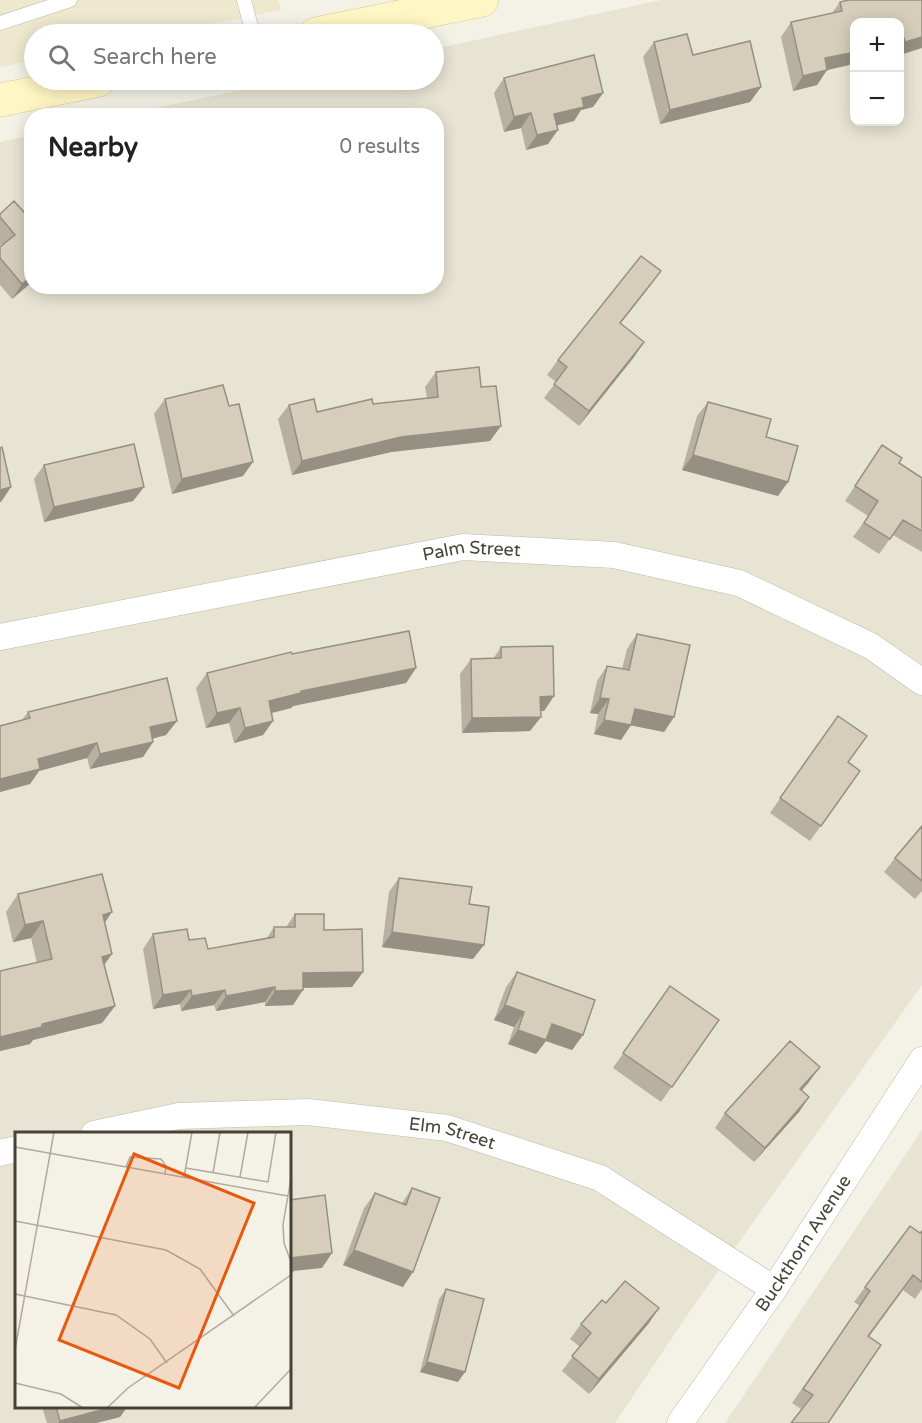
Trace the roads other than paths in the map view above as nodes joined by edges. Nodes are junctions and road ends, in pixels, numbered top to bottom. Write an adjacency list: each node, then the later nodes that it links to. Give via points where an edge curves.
1 (70, 0): 5 (lane)
2 (244, 0): 6 (lane)
3 (482, 0): 4 (street)
4 (388, 10): 7 (street)
5 (0, 23)
6 (250, 24)
7 (346, 24)
8 (50, 90): 9 (street)
9 (0, 100)
10 (0, 637): 11 (street, Palm Street, via 462,547 614,555 738,583 871,646)
11 (922, 682)
12 (922, 1060): 16 (street, Buckthorn Avenue)
13 (103, 1132): 16 (street, Elm Street, via 179,1116 308,1112 447,1128 600,1178)
14 (15, 1149): 15 (street)
15 (0, 1153)
16 (774, 1289): 17 (street, Buckthorn Avenue)
17 (680, 1423)

